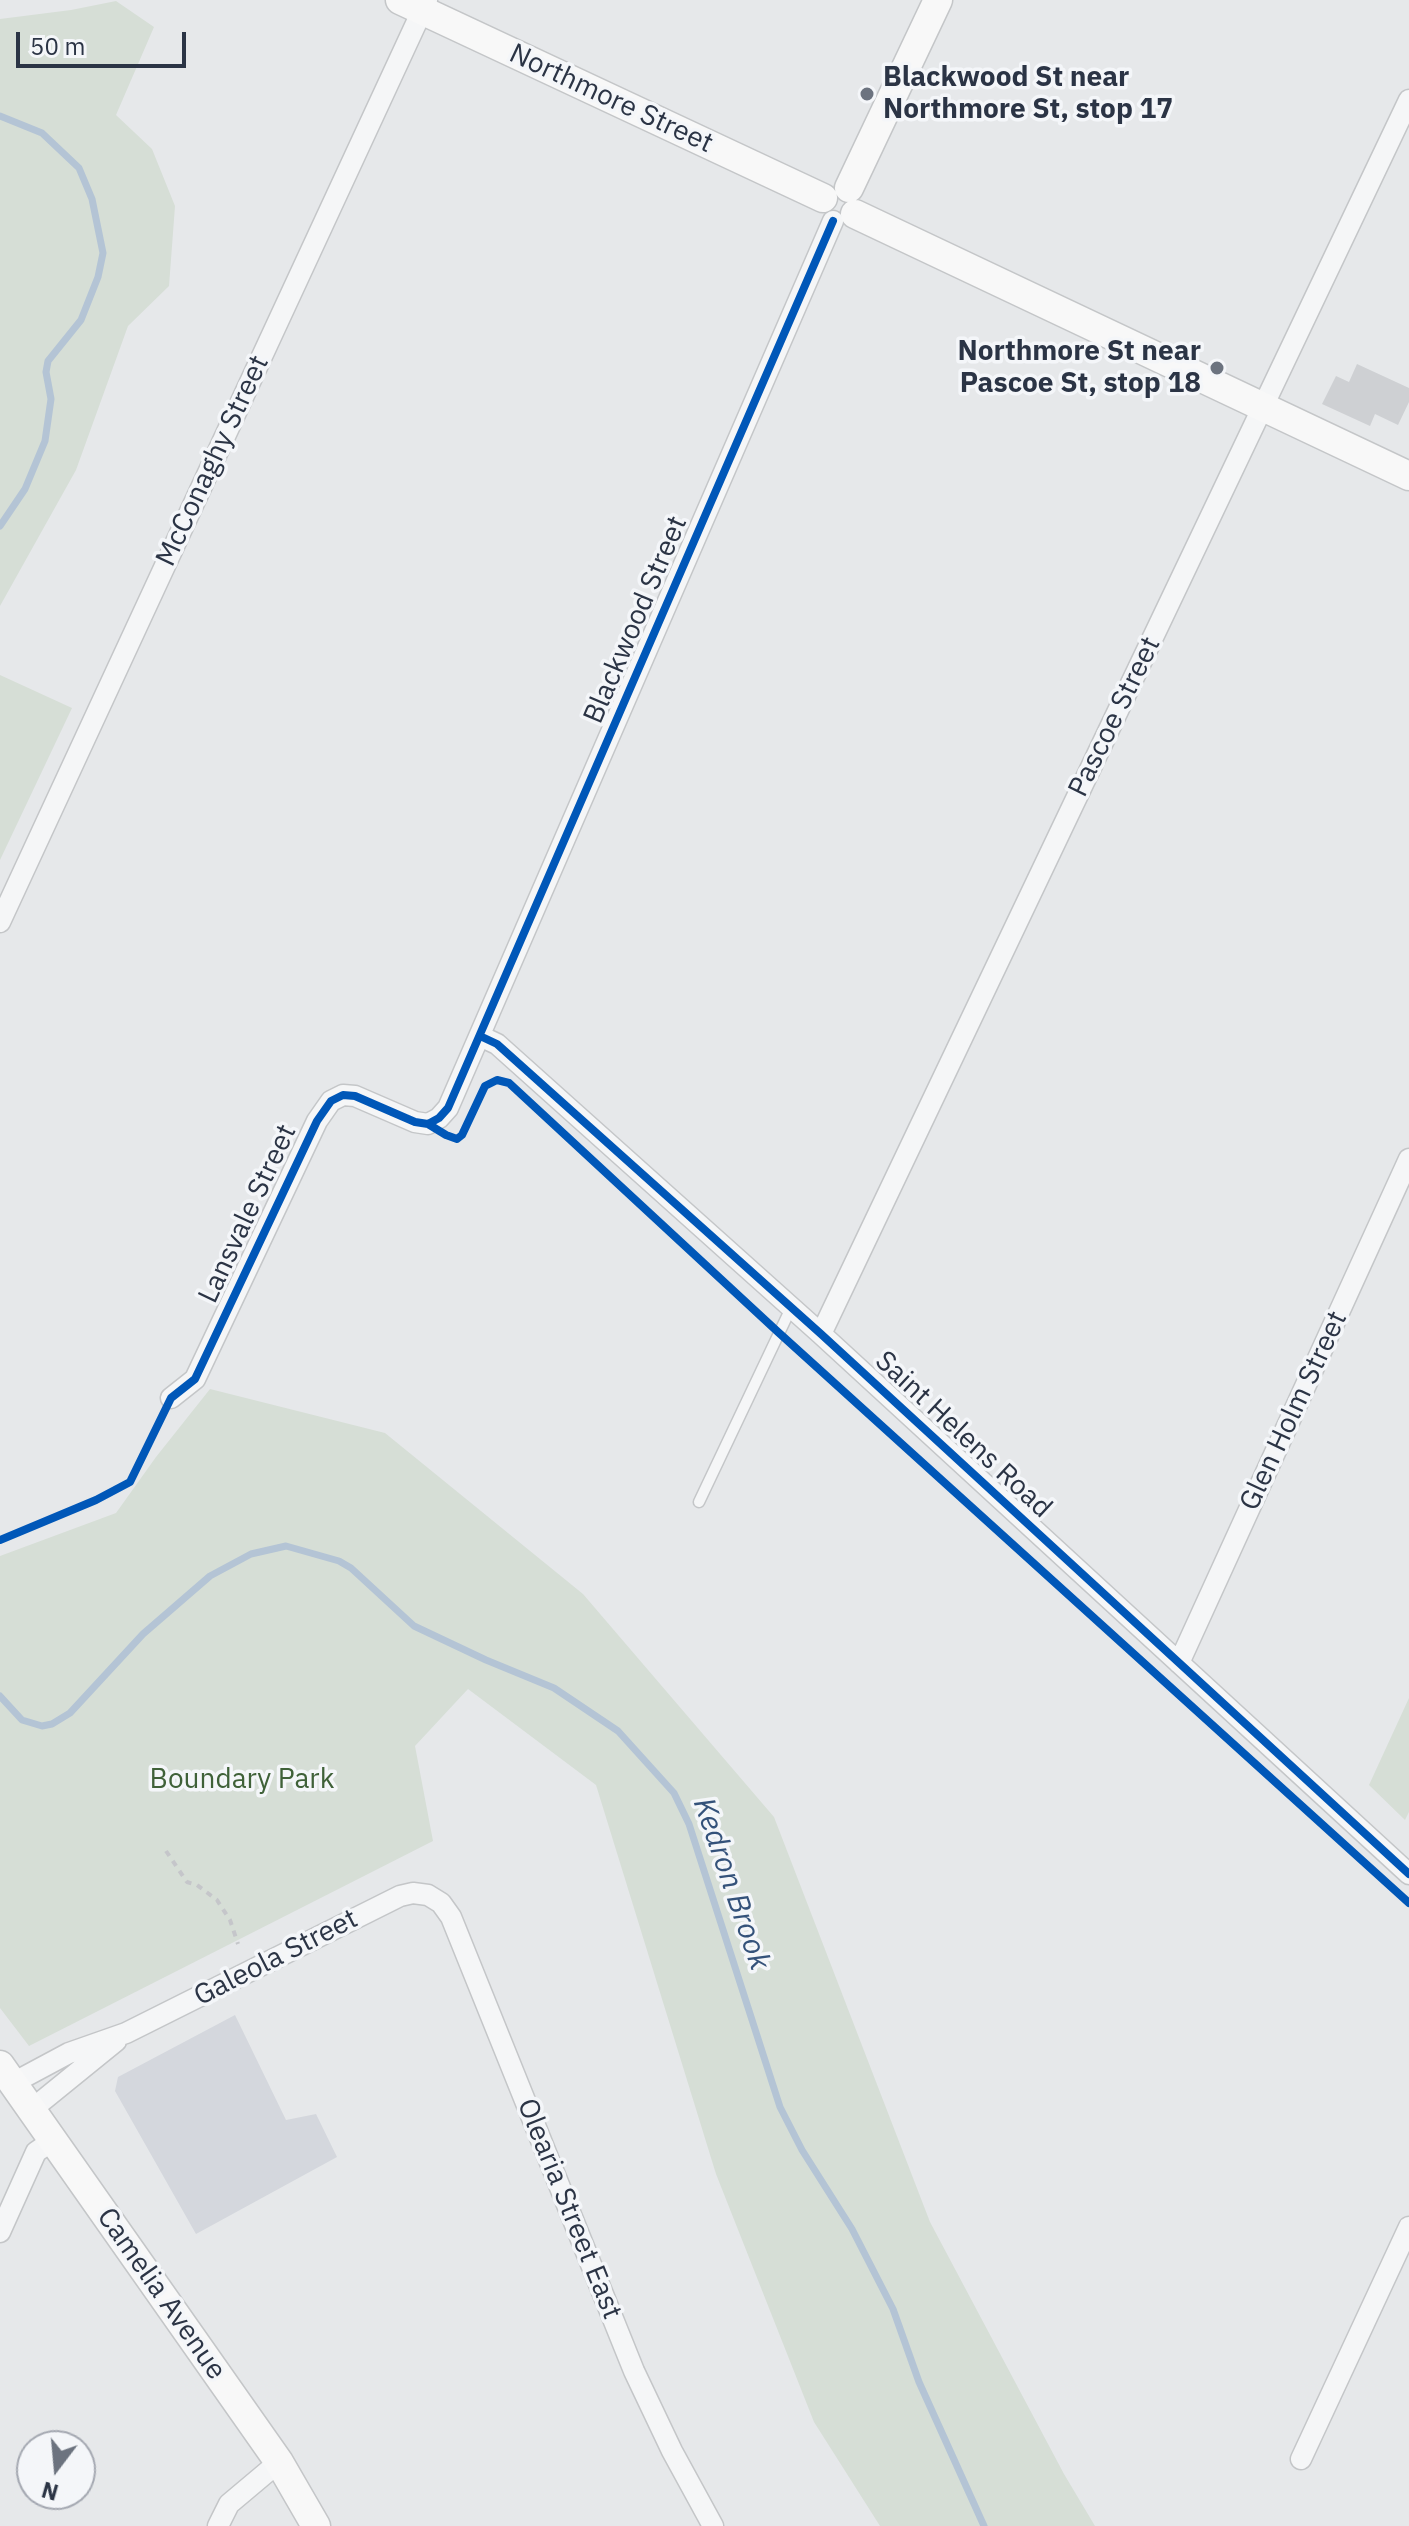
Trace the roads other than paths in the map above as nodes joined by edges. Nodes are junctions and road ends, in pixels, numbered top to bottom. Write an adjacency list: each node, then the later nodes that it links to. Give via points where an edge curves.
1 (938, 0): 4 (street, Blackwood Street)
2 (416, 4): 4 (street, Northmore Street); 7 (street, McConaghy Street)
3 (1409, 100): 5 (street, Pascoe Street)
4 (840, 205): 5 (street, Northmore Street); 8 (street, Blackwood Street)
5 (1264, 407): 6 (street, Northmore Street); 11 (street, Pascoe Street)
6 (1409, 476)
7 (0, 922)
8 (480, 1036): 10 (street, Saint Helens Road, via 497,1044); 12 (street, Lansvale Street, via 448,1108 428,1124 355,1096 331,1101 195,1379)
9 (1409, 1159): 14 (street, Glen Holm Street)
10 (791, 1308): 11 (street, Saint Helens Road); 13 (lane)
11 (821, 1334): 14 (street, Saint Helens Road)
12 (171, 1398)
13 (699, 1502)
14 (1179, 1663): 15 (street, Saint Helens Road)
15 (1409, 1874)
16 (428, 1895): 17 (street, Galeola Street, via 400,1896); 27 (street, Olearia Street East, via 451,1917 634,2371)
17 (126, 2033): 18 (street, Galeola Street); 19 (street, Galeola Street)
18 (7, 2074): 19 (street, Camelia Avenue)
19 (31, 2110): 20 (street, Camelia Avenue)
20 (52, 2141): 22 (street, via 36,2152); 24 (street, Camelia Avenue)
21 (1409, 2227): 23 (street)
22 (0, 2232)
23 (1301, 2459)
24 (279, 2462): 25 (street, via 229,2504); 26 (street, Camelia Avenue)
25 (218, 2526)
26 (316, 2526)
27 (713, 2526)

